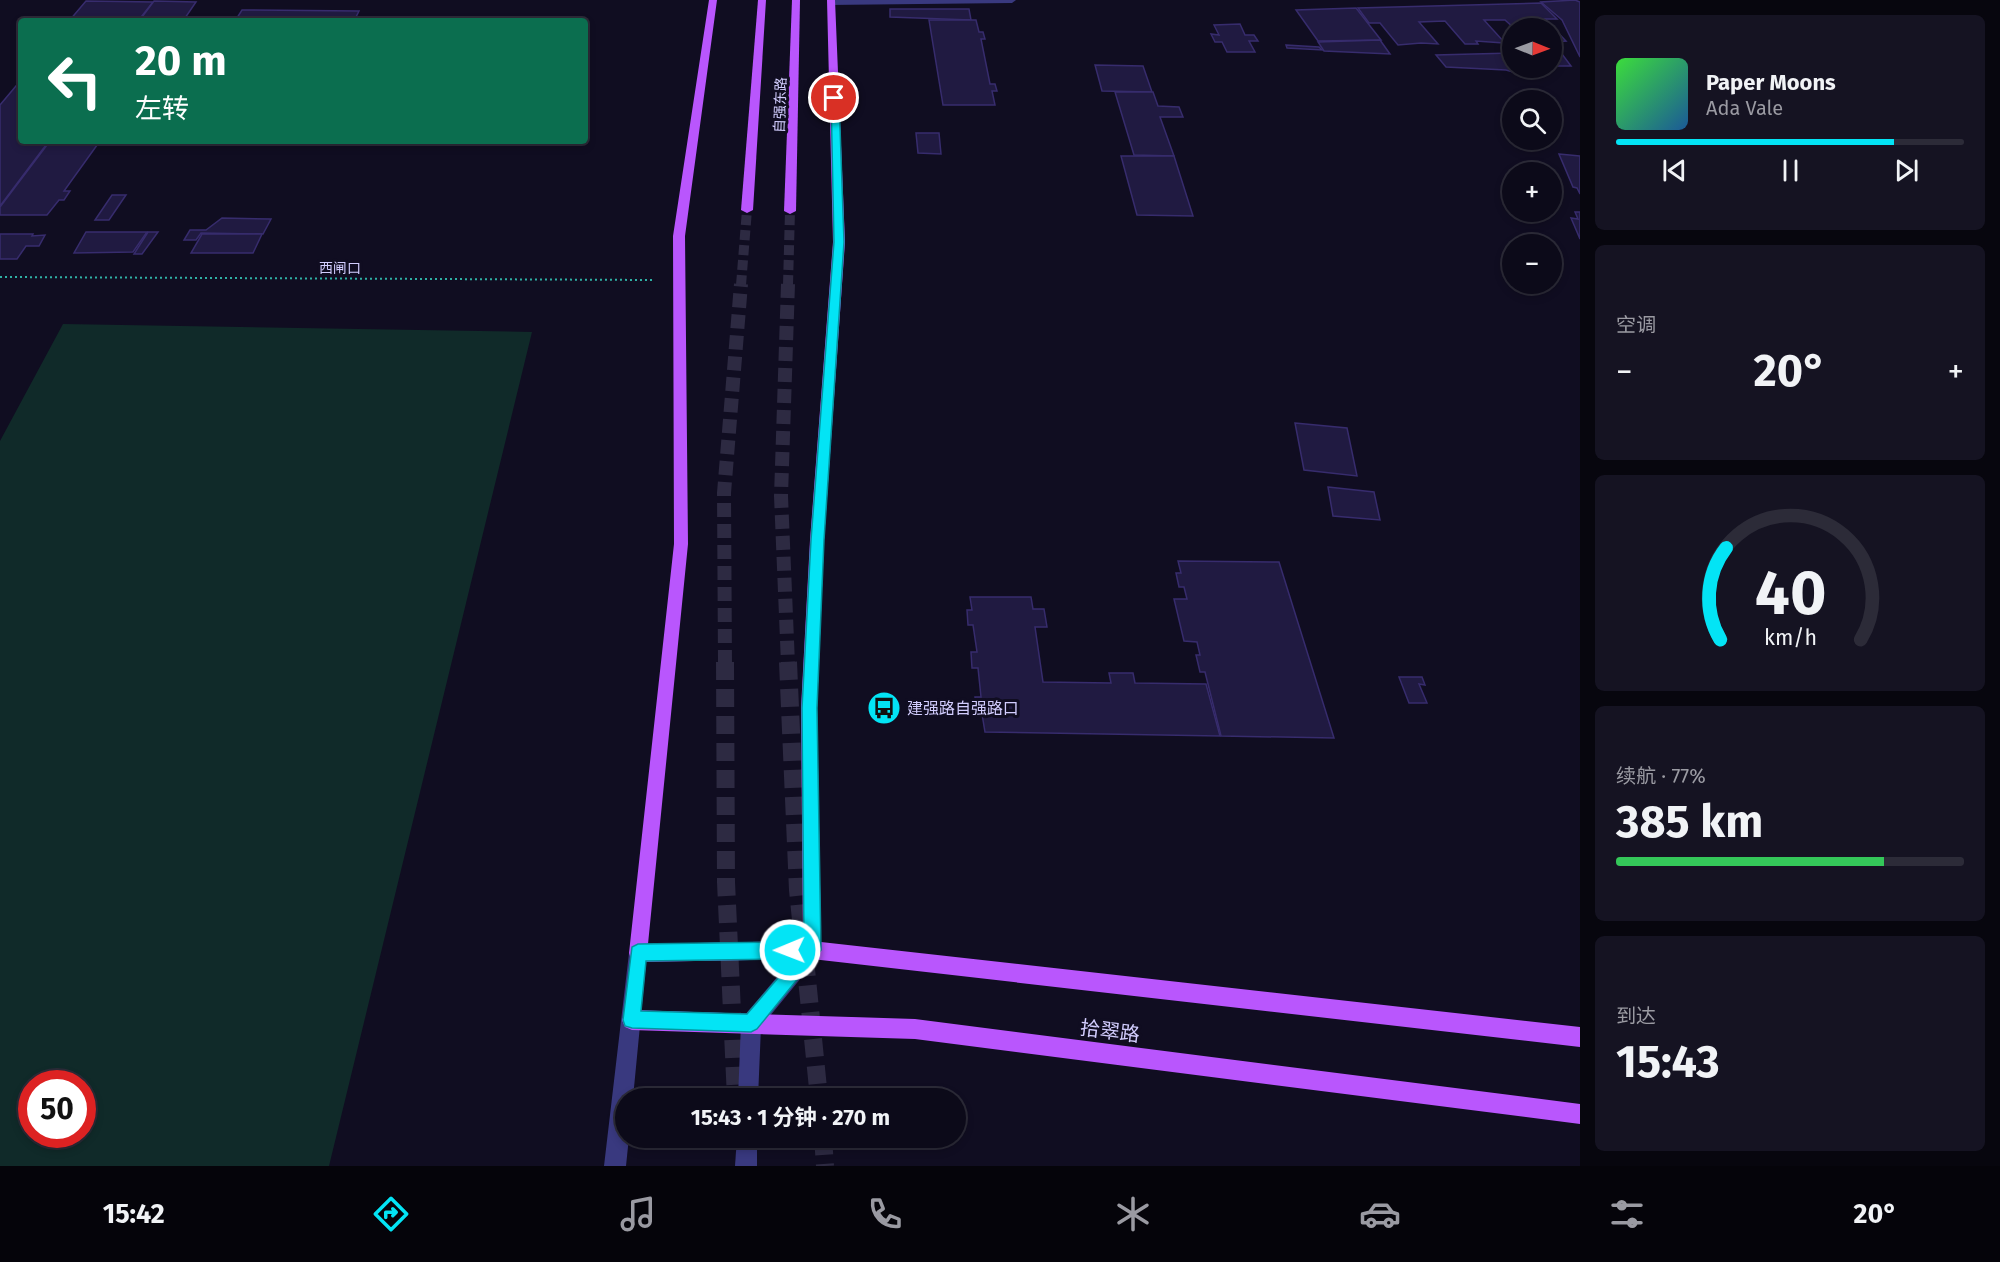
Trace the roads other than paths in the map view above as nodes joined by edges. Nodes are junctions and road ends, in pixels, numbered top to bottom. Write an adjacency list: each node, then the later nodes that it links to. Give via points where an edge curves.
1 (713, 0): 9 (main road, via 679,236 681,544)
2 (762, 0): 6 (main road, 自强东路)
3 (796, 0): 7 (main road, 自强东路)
4 (1012, 0): 5 (street)
5 (831, 1): 8 (main road, via 839,242 809,708)
6 (747, 210)
7 (790, 211)
8 (812, 950): 9 (main road); 11 (street); 12 (main road)
9 (638, 953): 10 (street)
10 (632, 1020): 11 (main road, 拾翠路); 16 (street)
11 (751, 1023): 13 (street); 14 (main road, 拾翠路, via 915,1029)
12 (1580, 1037)
13 (748, 1088)
14 (1580, 1114)
15 (747, 1148): 17 (street)
16 (615, 1166)
17 (746, 1166)

